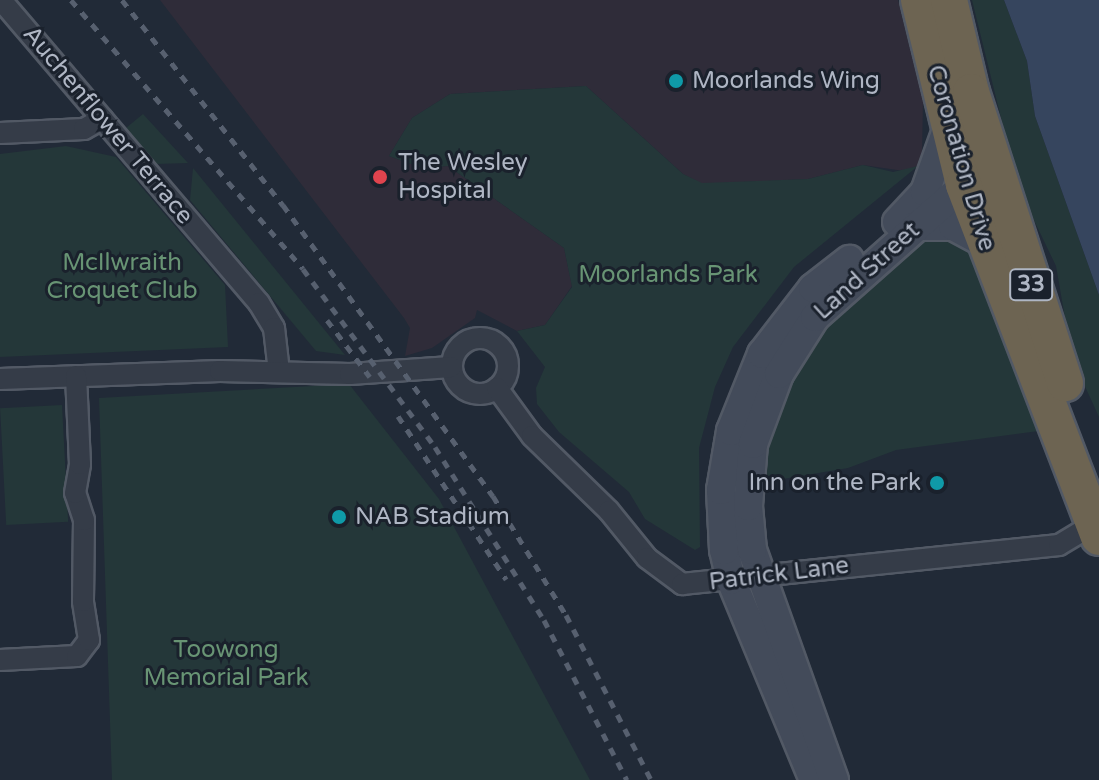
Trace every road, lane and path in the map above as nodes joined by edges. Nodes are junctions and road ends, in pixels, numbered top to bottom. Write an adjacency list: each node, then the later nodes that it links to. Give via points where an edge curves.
1 (1, 0): 5 (street, Auchenflower Terrace)
2 (919, 0): 6 (highway, Coronation Drive / 33)
3 (949, 0): 4 (highway, Coronation Drive / 33)
4 (971, 92): 8 (main road, via 976,167); 16 (highway, Coronation Drive / 33, via 1051,348)
5 (102, 119): 7 (street, via 84,129); 12 (street, Auchenflower Terrace, via 268,315 277,340)
6 (948, 127): 8 (highway, Coronation Drive / 33); 18 (main road, Land Street, via 919,200 813,288 767,346 748,382 731,431 721,490 724,550)
7 (0, 133)
8 (964, 185): 9 (main road, Land Street); 10 (highway, Coronation Drive / 33)
9 (916, 226): 10 (main road, via 953,226); 18 (main road, Land Street, via 827,303 790,352 768,397 748,486)
10 (985, 243): 17 (highway, Coronation Drive / 33)
11 (451, 367): 12 (street); 15 (street, via 457,383 472,393); 15 (street, via 462,343 488,338 502,348 508,365)
12 (279, 372): 13 (street)
13 (76, 376): 14 (street); 19 (street, via 80,464 75,493 84,520 83,601 89,640 77,656)
14 (0, 379)
15 (497, 388): 18 (street, Patrick Lane, via 532,436 609,511 662,574 693,585)
16 (1099, 475)
17 (1096, 531): 18 (street, Patrick Lane, via 1059,545)
18 (745, 578): 20 (main road, Land Street); 21 (main road, Land Street)
19 (0, 660)
20 (814, 780)
21 (834, 780)

